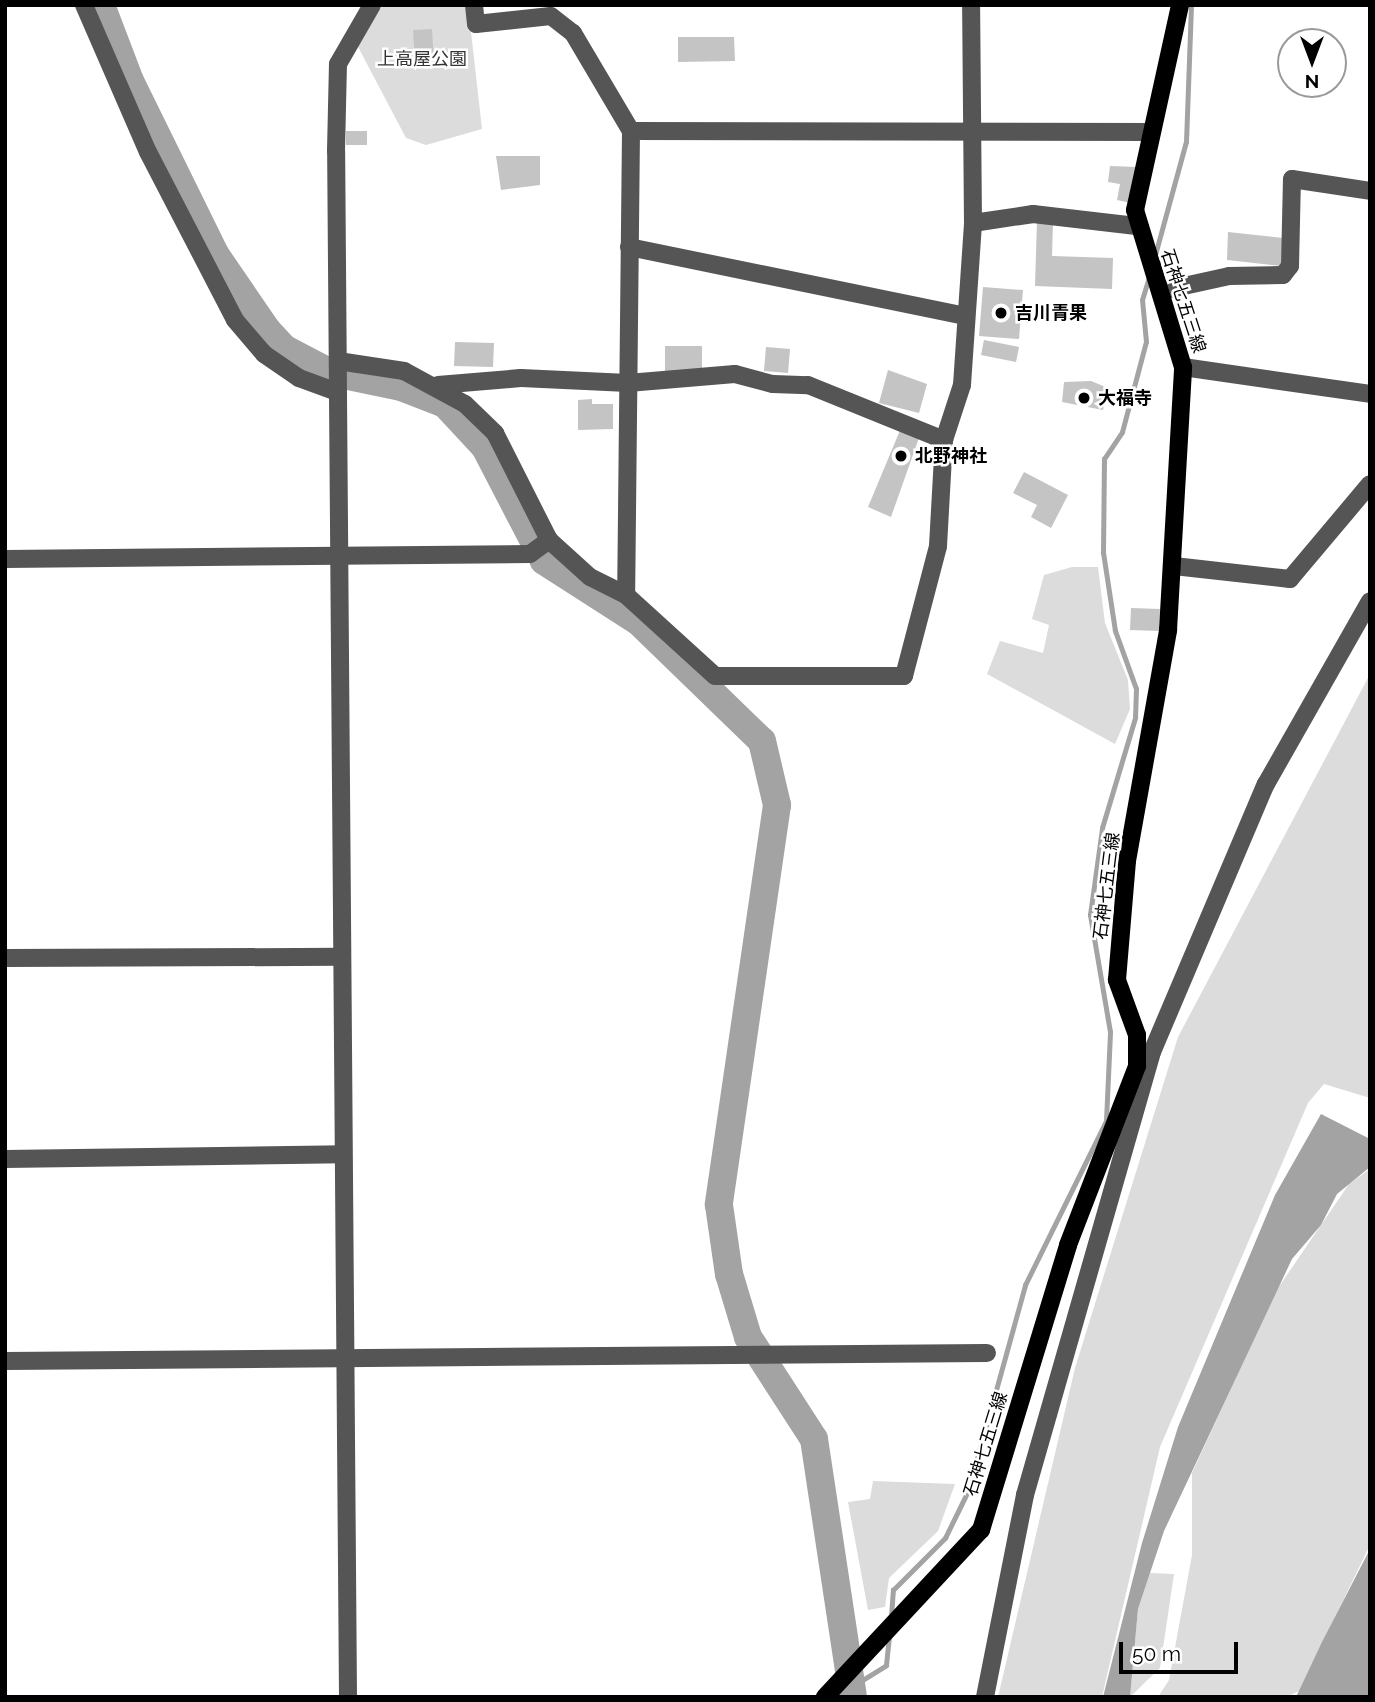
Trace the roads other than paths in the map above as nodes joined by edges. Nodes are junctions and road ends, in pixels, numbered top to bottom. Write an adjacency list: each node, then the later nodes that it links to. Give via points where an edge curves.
1 (84, 5): 19 (street, via 148,152 235,320 264,354 299,378)
2 (372, 5): 15 (street, via 338,64)
3 (474, 5): 6 (street, via 476,24 551,16 573,33)
4 (971, 5): 7 (street)
5 (1180, 5): 8 (main road)
6 (631, 131): 7 (street); 12 (street)
7 (973, 131): 8 (street); 10 (street)
8 (1151, 132): 11 (main road)
9 (1370, 191): 13 (street, via 1292,179 1290,266 1283,275 1229,276)
10 (974, 223): 11 (street, via 1033,214); 14 (street)
11 (1136, 226): 13 (main road, 石神七五三線)
12 (629, 247): 14 (street); 17 (street)
13 (1161, 291): 16 (main road, 石神七五三線)
14 (966, 316): 21 (street, via 962,385)
15 (338, 360): 18 (street, via 404,371); 19 (street)
16 (1182, 367): 20 (street); 26 (main road, 石神七五三線)
17 (628, 383): 18 (street, via 522,378); 21 (street, via 735,374 774,384 808,385); 27 (street)
18 (438, 385): 23 (street, via 495,433)
19 (337, 391): 24 (street)
20 (1370, 394)
21 (944, 440): 27 (street, via 938,545 904,676 715,676)
22 (1370, 484): 26 (street, via 1290,579)
23 (547, 541): 24 (street, via 530,554); 27 (street, via 590,577)
24 (340, 555): 25 (street); 29 (street)
25 (5, 559)
26 (1174, 566): 37 (main road, 石神七五三線, via 1146,775 1127,861 1118,979 1137,1035 1137,1066 1068,1245 981,1530)
27 (626, 595)
28 (1370, 601): 38 (street, via 1266,784 1152,1052 1025,1495)
29 (340, 957): 30 (street); 31 (street)
30 (5, 958)
31 (343, 1154): 32 (street); 34 (street)
32 (5, 1159)
33 (987, 1353): 34 (street)
34 (346, 1360): 35 (street); 36 (street)
35 (5, 1362)
36 (348, 1697)
37 (825, 1697)
38 (985, 1697)

